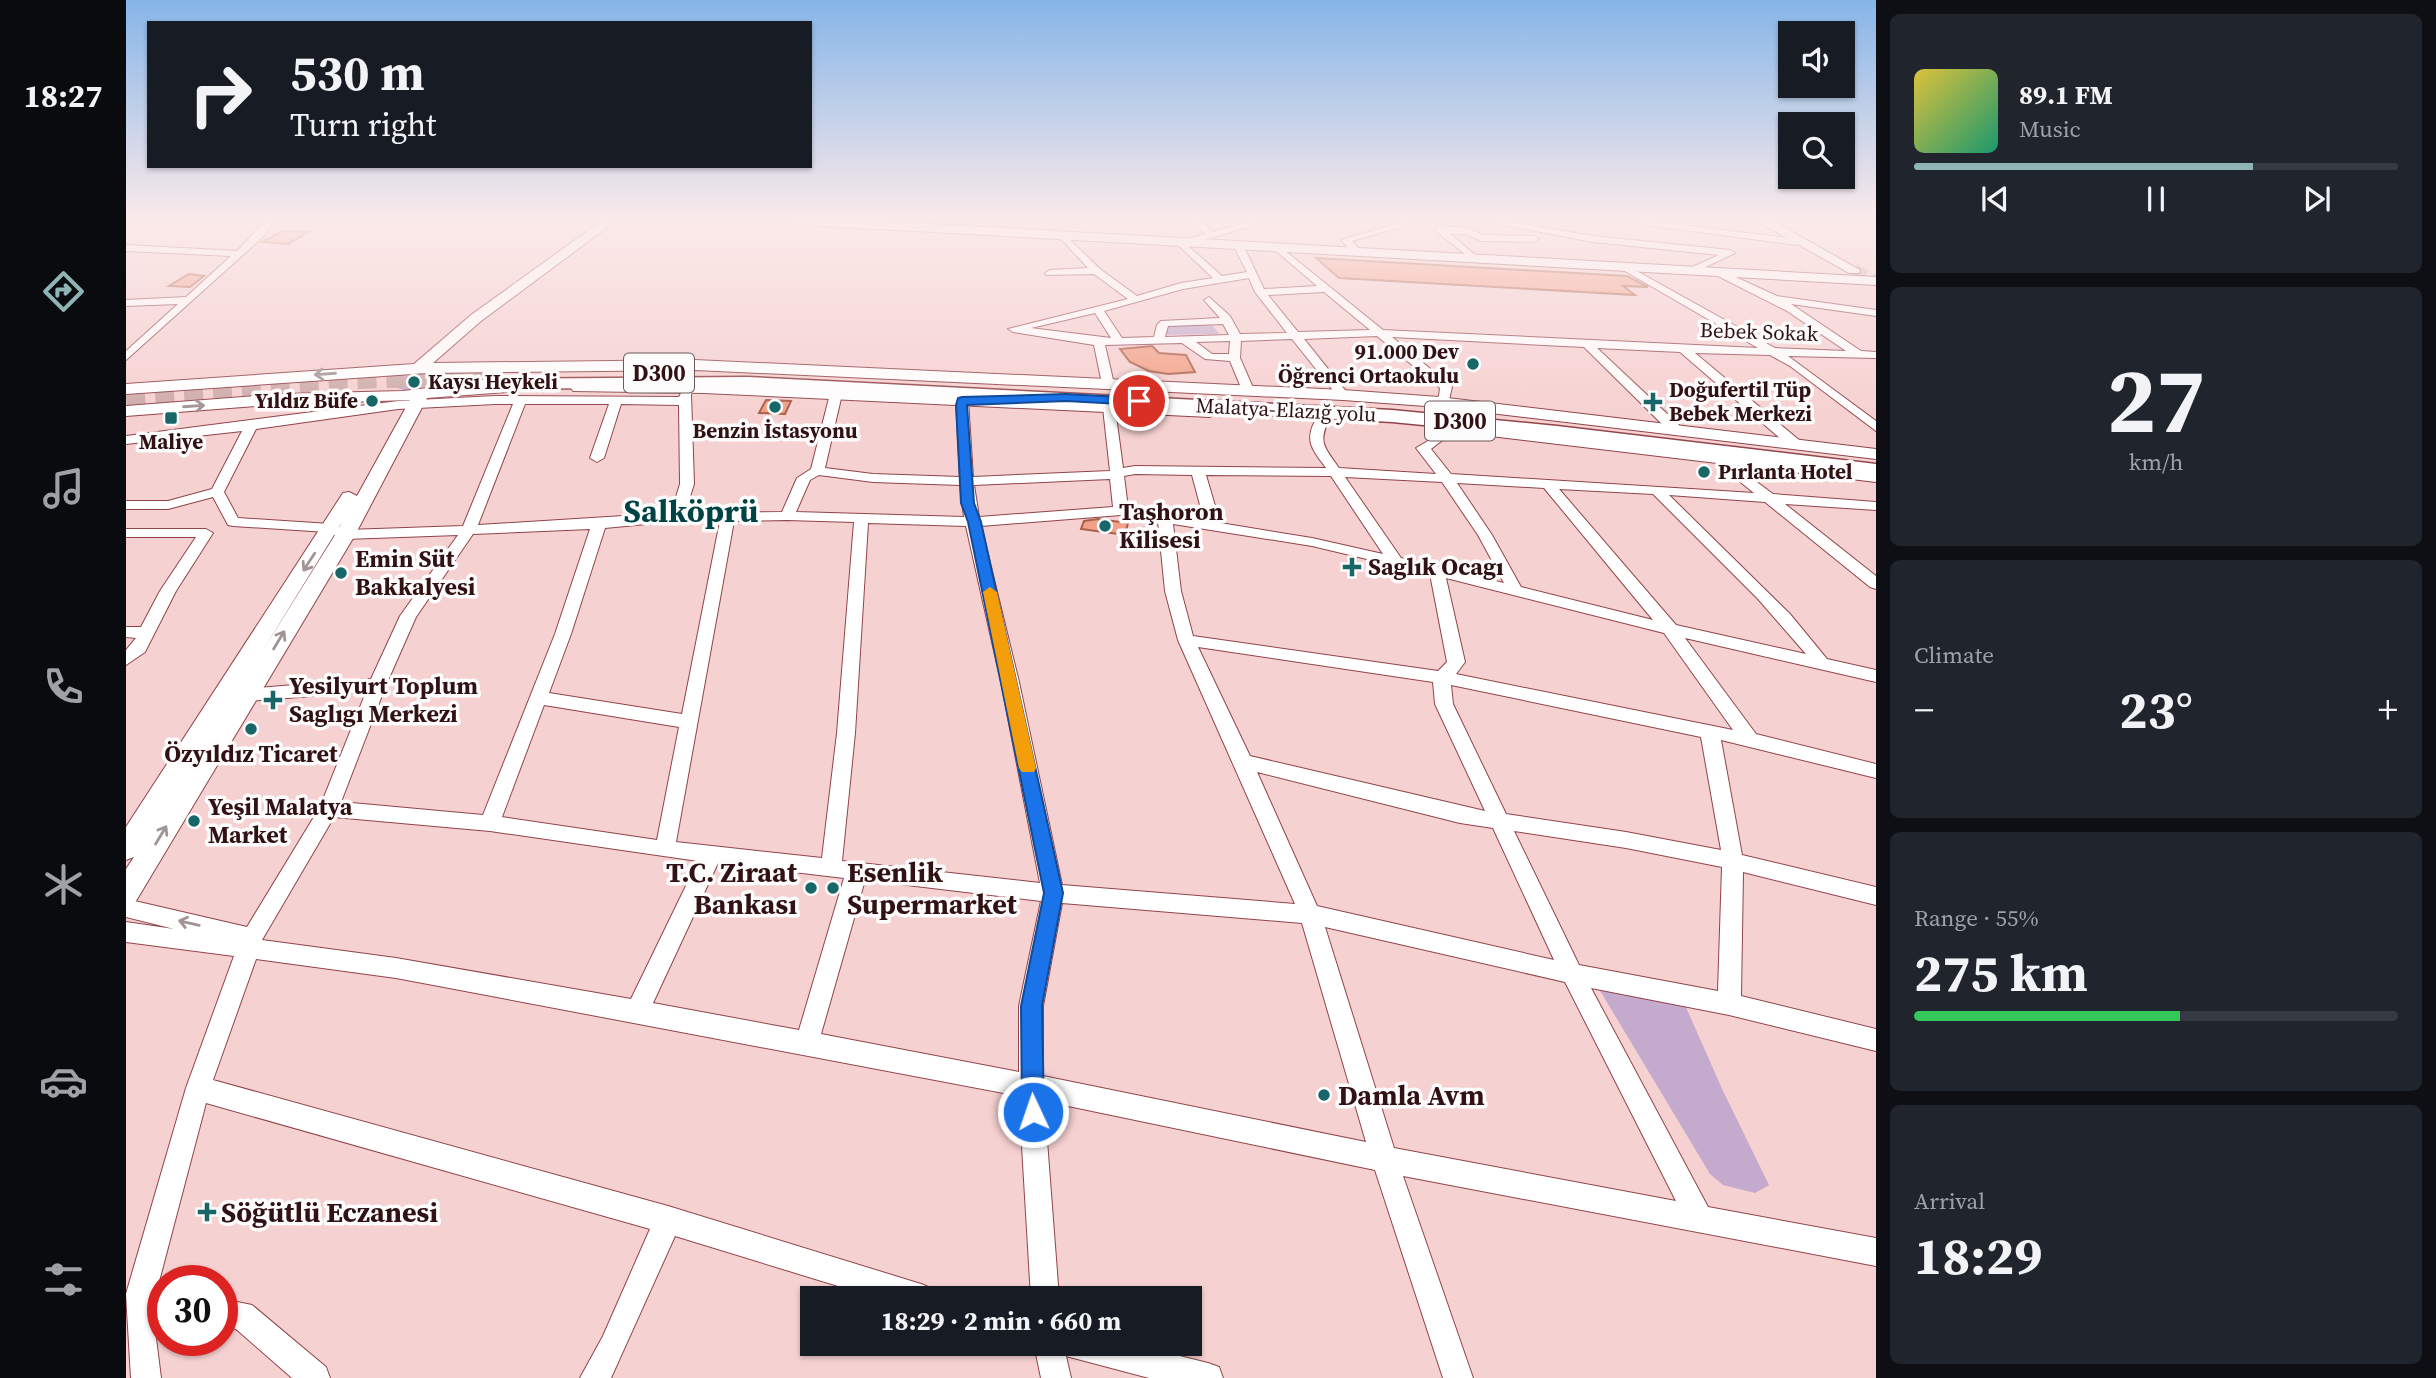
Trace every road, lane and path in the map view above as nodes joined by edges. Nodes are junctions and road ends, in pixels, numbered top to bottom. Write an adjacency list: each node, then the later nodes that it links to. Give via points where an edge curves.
1 (205, 284): 13 (street)
2 (522, 284): 39 (main road)
3 (527, 284): 40 (main road, via 465,334)
4 (1114, 284): 14 (street)
5 (1189, 284): 14 (street)
6 (1257, 284): 11 (street)
7 (1320, 284): 10 (street)
8 (1655, 284): 33 (street)
9 (1743, 284): 12 (street)
10 (1325, 289): 11 (street); 22 (street)
11 (1260, 292): 25 (street)
12 (1770, 298): 18 (street); 19 (street)
13 (188, 300): 16 (street); 23 (street)
14 (1136, 300): 17 (street)
15 (1209, 300): 20 (street, via 1226,318)
16 (126, 303)
17 (1097, 308): 29 (street); 30 (street, Bebek Sokak, via 1013,329)
18 (1793, 312): 21 (street); 34 (street)
19 (1876, 313)
20 (1223, 321): 26 (street); 27 (street, via 1165,323)
21 (1876, 324)
22 (1382, 333): 25 (street, Bebek Sokak); 31 (street, Bebek Sokak); 55 (street, via 1446,387)
23 (150, 334): 24 (street); 36 (street)
24 (126, 335)
25 (1297, 335): 26 (street, Bebek Sokak); 48 (street)
26 (1236, 336): 28 (street, Bebek Sokak); 37 (street)
27 (1159, 338): 28 (street, Bebek Sokak); 29 (street, Bebek Sokak)
28 (1183, 338): 37 (street, via 1209,356)
29 (1118, 340): 30 (street, Bebek Sokak)
30 (1099, 342): 43 (street)
31 (1587, 344): 32 (street, Bebek Sokak); 64 (street)
32 (1683, 349): 33 (street, Bebek Sokak); 67 (street)
33 (1776, 353): 34 (street, Bebek Sokak); 63 (street)
34 (1858, 355): 35 (street, Bebek Sokak); 38 (street)
35 (1876, 355)
36 (126, 357)
37 (1234, 358): 46 (street)
38 (1876, 367)
39 (418, 369): 40 (main road); 41 (main road); 52 (main road, via 389,380 385,389)
40 (438, 369): 42 (main road); 52 (main road, via 448,373 447,382)
41 (354, 372): 44 (main road, one-way to 44); 51 (main road, via 371,378 370,383)
42 (486, 379): 45 (highway, Malatya-Elazığ yolu / D300); 49 (main road); 50 (highway, D300, via 736,375); 52 (main road)
43 (1108, 384): 45 (main road); 46 (main road)
44 (126, 389)
45 (1071, 390): 50 (highway); 62 (highway, Malatya-Elazığ yolu / D300)
46 (1248, 390): 48 (main road)
47 (836, 394): 49 (main road); 50 (main road); 74 (street)
48 (1343, 394): 55 (main road)
49 (687, 395): 54 (street); 90 (street, via 687,484)
50 (978, 396): 56 (main road); 60 (highway, D300, via 1336,402); 80 (street)
51 (330, 397): 52 (main road); 58 (main road, one-way to 51)
52 (408, 398): 53 (street); 61 (street); 98 (main road)
53 (520, 401): 54 (street); 97 (street)
54 (616, 401): 70 (street)
55 (1439, 402): 57 (main road)
56 (1109, 408): 59 (main road); 75 (street)
57 (1496, 409): 60 (main road); 64 (main road)
58 (126, 411)
59 (1324, 416): 68 (main road); 77 (street, via 1316,444)
60 (1569, 424): 72 (highway, D300)
61 (251, 426): 66 (street); 83 (street)
62 (1509, 427): 68 (main road); 73 (highway, Malatya-Elazığ yolu / D300)
63 (1876, 427)
64 (1674, 428): 67 (main road)
65 (1438, 439): 79 (street, via 1423,448)
66 (126, 440)
67 (1794, 443): 69 (main road)
68 (1609, 446): 71 (main road)
69 (1876, 454)
70 (597, 458)
71 (1719, 458): 78 (main road); 84 (street)
72 (1876, 461)
73 (1852, 467): 78 (highway, Malatya-Elazığ yolu / D300)
74 (817, 471): 80 (street); 89 (street, via 804,478)
75 (1118, 472): 76 (street); 80 (street, via 1098,477); 87 (street)
76 (1198, 472): 77 (street); 96 (street)
77 (1335, 472): 79 (street); 101 (street)
78 (1876, 474)
79 (1446, 477): 81 (street); 105 (street)
80 (966, 481): 94 (street)
81 (1548, 484): 82 (street); 106 (street)
82 (1657, 490): 84 (street); 111 (street, via 1800,632)
83 (217, 492): 85 (street, via 168,505); 93 (street)
84 (1766, 497): 86 (street); 103 (street)
85 (126, 505)
86 (1876, 506)
87 (1121, 510): 91 (street); 94 (street)
88 (728, 516): 89 (street); 90 (street); 117 (street)
89 (787, 516): 92 (street)
90 (677, 517): 95 (street)
91 (1165, 517): 96 (street); 109 (street, via 1173,591)
92 (861, 519): 94 (street); 129 (street)
93 (233, 522): 98 (street); 100 (street)
94 (974, 522): 132 (street)
95 (599, 524): 97 (street); 116 (street)
96 (1213, 524): 101 (street)
97 (469, 529): 98 (street); 114 (street, via 408,617)
98 (338, 532): 115 (main road, one-way to 98); 125 (main road, one-way to 125)
99 (126, 533): 100 (street)
100 (206, 533): 108 (street, via 167,591)
101 (1396, 561): 102 (street)
102 (1437, 571): 105 (street); 113 (street, via 1456,662)
103 (1869, 572): 104 (street)
104 (1876, 584)
105 (1516, 592): 106 (street)
106 (1670, 629): 111 (street); 119 (street)
107 (126, 632): 108 (street)
108 (147, 633): 110 (street)
109 (1186, 640): 113 (street); 120 (street)
110 (126, 659)
111 (1822, 664): 112 (street)
112 (1876, 676)
113 (1441, 677): 118 (street); 123 (street, via 1444,704)
114 (377, 685): 115 (street); 122 (street)
115 (246, 695): 131 (main road, one-way to 115)
116 (538, 698): 117 (street); 124 (street)
117 (689, 722): 126 (street)
118 (1710, 733): 119 (street); 128 (street)
119 (1751, 740): 121 (street)
120 (1243, 761): 123 (street, via 1460,815); 135 (street)
121 (1876, 771)
122 (329, 809): 124 (street); 137 (street)
123 (1497, 820): 128 (street); 138 (street)
124 (490, 823): 126 (street)
125 (126, 849)
126 (665, 849): 127 (street)
127 (712, 854): 129 (street); 140 (street)
128 (1732, 861): 133 (street); 139 (street)
129 (831, 867): 130 (street)
130 (858, 870): 132 (street); 142 (street)
131 (126, 893)
132 (1054, 893): 135 (street); 143 (street, via 1031,1006)
133 (1876, 896)
134 (126, 908): 137 (street, one-way to 134)
135 (1310, 914): 138 (street); 145 (street)
136 (126, 932): 137 (street)
137 (250, 943): 140 (street); 144 (street)
138 (1572, 974): 139 (street); 146 (street)
139 (1729, 1004): 141 (street)
140 (637, 1011): 142 (street)
141 (1876, 1040)
142 (807, 1043): 143 (street)
143 (1031, 1086): 145 (street); 150 (street)
144 (198, 1088): 147 (street); 151 (street)
145 (1384, 1159): 146 (street); 160 (street)
146 (1700, 1219): 148 (street)
147 (668, 1220): 149 (street); 157 (street, via 613,1346)
148 (1876, 1252)
149 (881, 1286)
150 (1044, 1286)
151 (142, 1307): 155 (street)
152 (238, 1315): 156 (street)
153 (1051, 1356): 158 (street)
154 (1120, 1356): 159 (street)
155 (146, 1378)
156 (315, 1378)
157 (594, 1378)
158 (1056, 1378)
159 (1208, 1378)
160 (1458, 1378)

